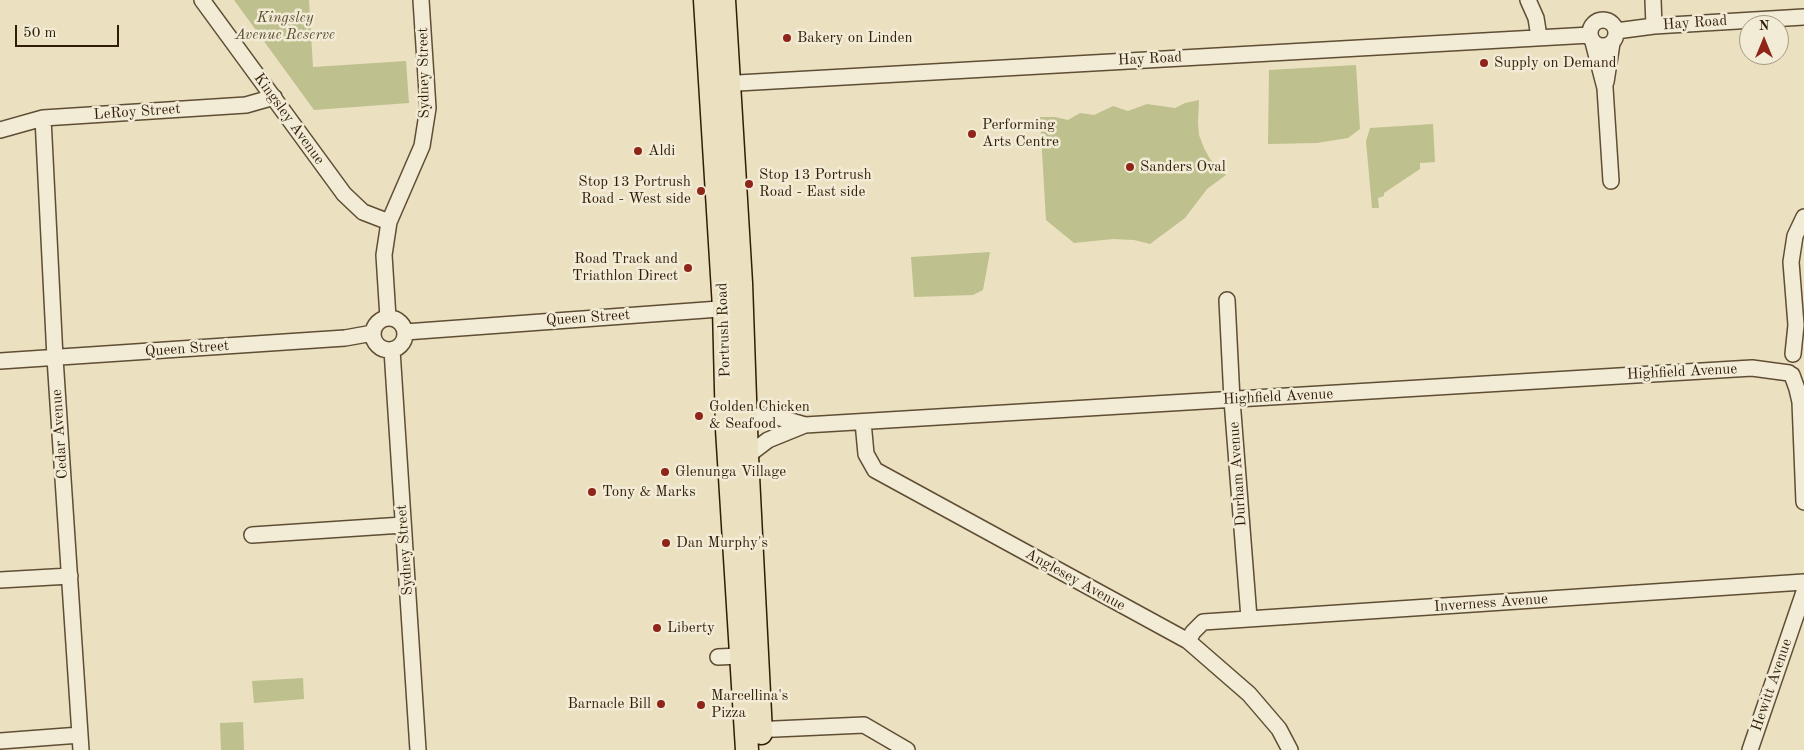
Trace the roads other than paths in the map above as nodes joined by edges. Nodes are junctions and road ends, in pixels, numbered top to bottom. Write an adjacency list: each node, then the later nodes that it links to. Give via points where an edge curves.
1 (202, 0): 14 (street, Kingsley Avenue)
2 (422, 0): 19 (street, Sydney Street, via 428,108 422,146)
3 (705, 0): 12 (highway, Portrush Road)
4 (724, 0): 12 (highway, Portrush Road)
5 (1528, 0): 9 (street, via 1536,18)
6 (1653, 0): 8 (street)
7 (1804, 16): 8 (street, Hay Road)
8 (1654, 26): 10 (street, Hay Road)
9 (1539, 37): 11 (street, Hay Road); 12 (street, Hay Road)
10 (1614, 37): 11 (street, via 1604,46); 11 (street, via 1611,23 1603,20 1592,26); 13 (street)
11 (1591, 39): 13 (street)
12 (720, 84): 21 (highway, Portrush Road)
13 (1605, 88): 17 (street)
14 (274, 97): 15 (street, LeRoy Street, via 246,105); 19 (street, Kingsley Avenue, via 344,194 363,212)
15 (43, 118): 16 (street, LeRoy Street); 26 (street, Cedar Avenue)
16 (0, 130)
17 (1610, 181)
18 (1804, 217): 28 (street, via 1795,236 1791,262)
19 (389, 222): 22 (street, Sydney Street, via 384,255)
20 (1227, 300): 30 (street, Durham Avenue)
21 (733, 308): 23 (street, Queen Street); 32 (highway, Portrush Road); 35 (highway, Portrush Road)
22 (388, 318): 23 (street, via 399,321); 24 (street, via 374,326)
23 (405, 332): 25 (street, via 404,341)
24 (373, 333): 25 (street, via 380,348); 26 (street, Queen Street, via 345,338)
25 (392, 350): 38 (street, Sydney Street)
26 (55, 358): 27 (street, Queen Street); 40 (street, Cedar Avenue)
27 (0, 361)
28 (1796, 363): 30 (street, Highfield Avenue); 31 (street)
29 (1804, 386): 31 (street)
30 (1232, 400): 33 (street, Highfield Avenue); 45 (street, Durham Avenue)
31 (1800, 402): 37 (street)
32 (746, 417): 34 (street, Highfield Avenue, via 770,415); 35 (street, Highfield Avenue); 36 (highway, Portrush Road)
33 (863, 422): 34 (street, Highfield Avenue); 46 (street, Anglesey Avenue, via 866,454 876,470)
34 (805, 425): 36 (street, Highfield Avenue)
35 (726, 429): 36 (highway, Portrush Road)
36 (731, 459): 41 (highway, Portrush Road); 47 (highway, Portrush Road, via 724,488)
37 (1804, 502)
38 (403, 526): 39 (street); 52 (street, Sydney Street)
39 (252, 535)
40 (70, 576): 42 (street); 51 (street, Cedar Avenue)
41 (754, 578): 47 (street, via 750,644); 49 (highway, Portrush Road)
42 (0, 580)
43 (1804, 582): 45 (street, Inverness Avenue)
44 (1804, 592): 55 (street, Hewitt Avenue)
45 (1249, 618): 46 (street, Inverness Avenue, via 1203,622)
46 (1188, 642): 54 (street, Anglesey Avenue, via 1249,694 1279,729)
47 (740, 656): 48 (street); 49 (highway, Portrush Road)
48 (718, 657)
49 (754, 740): 53 (street, via 864,725)
50 (0, 741): 51 (street)
51 (81, 743)
52 (418, 750)
53 (907, 750)
54 (1290, 750)
55 (1750, 750)

